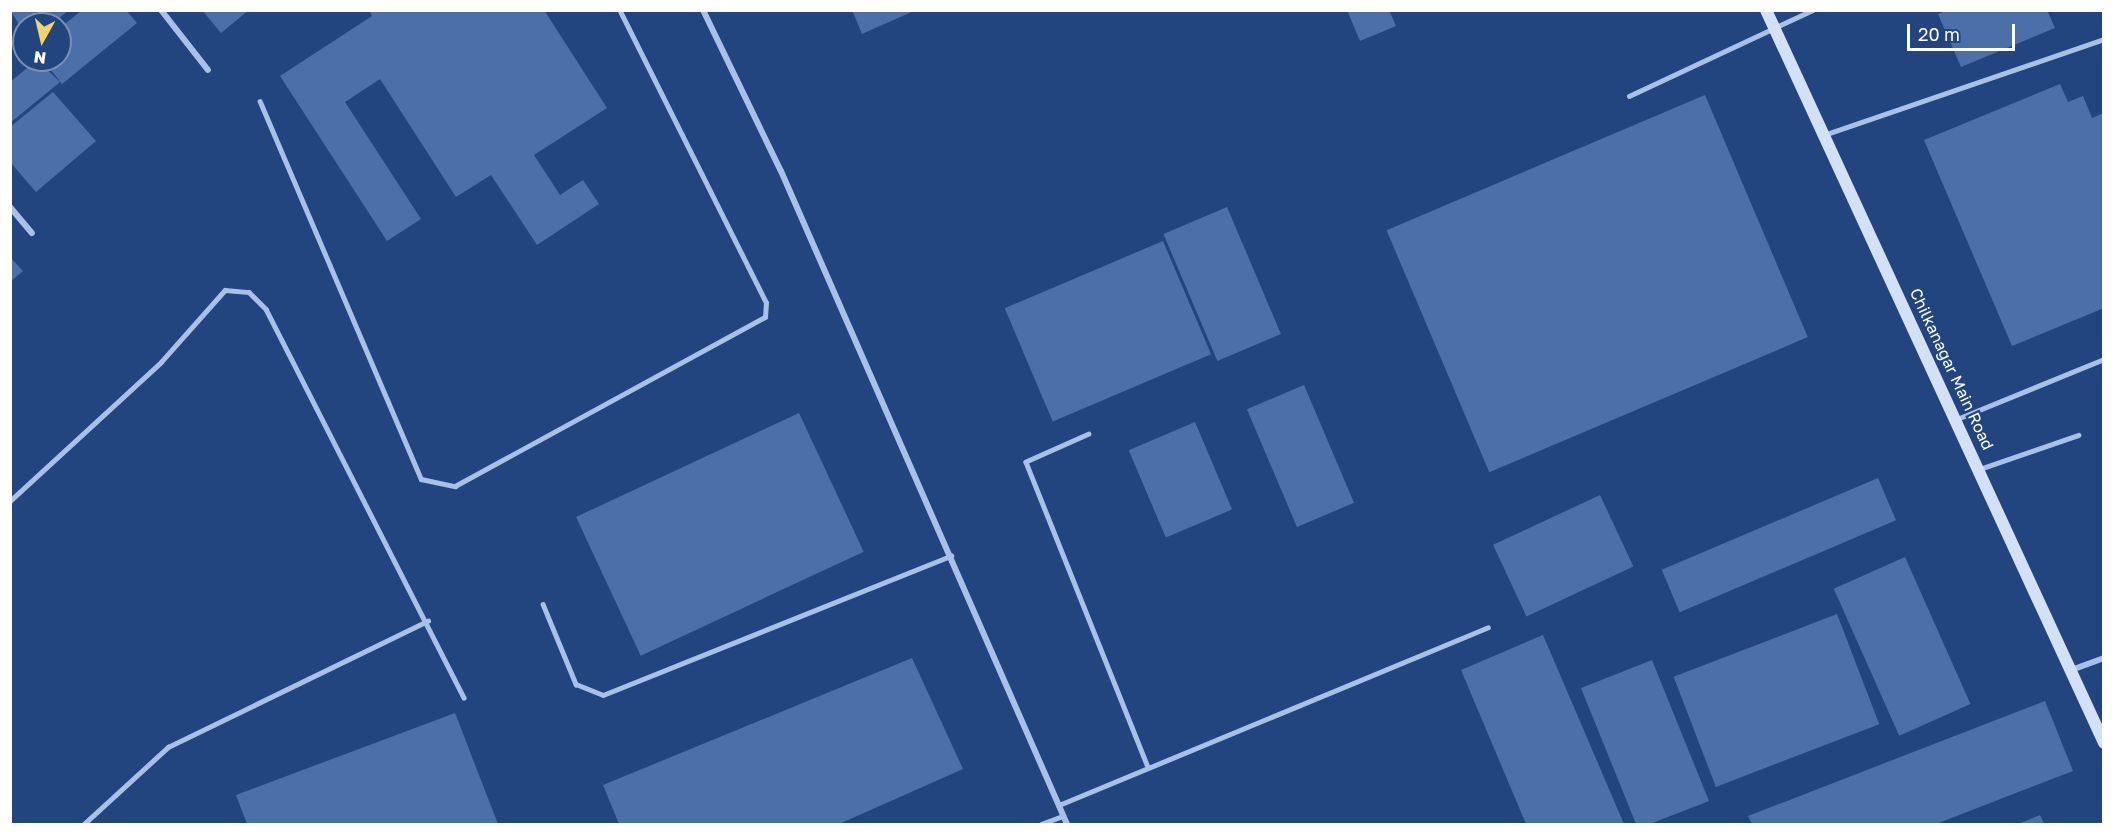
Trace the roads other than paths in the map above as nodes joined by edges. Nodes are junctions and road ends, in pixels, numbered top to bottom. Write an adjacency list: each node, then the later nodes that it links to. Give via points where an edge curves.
1 (161, 10): 8 (street)
2 (619, 10): 10 (lane, via 766,303 765,317 754,328 455,486 421,479)
3 (703, 10): 20 (street, via 781,171)
4 (1766, 10): 6 (main road, Chilkanagar Main Road)
5 (1813, 10): 6 (lane)
6 (1774, 28): 9 (lane); 11 (main road, Chilkanagar Main Road)
7 (2103, 39): 11 (lane)
8 (208, 70)
9 (1629, 96)
10 (260, 100)
11 (1824, 135): 15 (main road, Chilkanagar Main Road)
12 (10, 207): 13 (street)
13 (32, 233)
14 (2103, 359): 15 (lane)
15 (1957, 419): 18 (main road, Chilkanagar Main Road)
16 (1089, 434): 28 (lane, via 1026,462)
17 (2078, 435): 18 (lane)
18 (1980, 469): 25 (main road, Chilkanagar Main Road)
19 (10, 501): 22 (lane, via 161,362 225,290 249,292 266,309)
20 (951, 556): 21 (lane, via 603,695 576,684); 29 (street)
21 (543, 603)
22 (428, 621): 26 (lane); 31 (lane, via 168,747)
23 (1488, 627): 28 (lane)
24 (2103, 658): 25 (street)
25 (2074, 669): 27 (main road, Chilkanagar Main Road)
26 (464, 698)
27 (2103, 743)
28 (1148, 767): 29 (lane)
29 (1059, 805): 30 (street)
30 (1063, 816): 32 (lane); 33 (street)
31 (84, 825)
32 (1041, 825)
33 (1067, 825)

